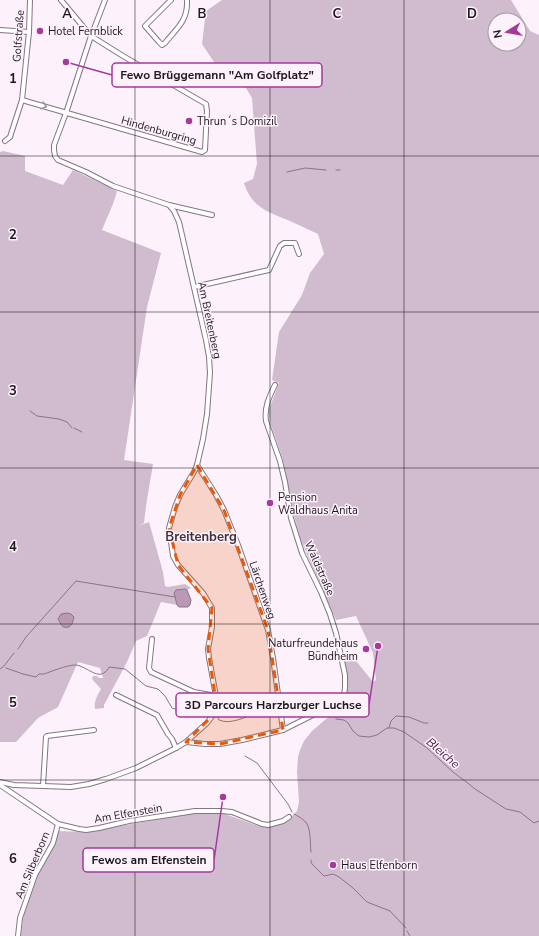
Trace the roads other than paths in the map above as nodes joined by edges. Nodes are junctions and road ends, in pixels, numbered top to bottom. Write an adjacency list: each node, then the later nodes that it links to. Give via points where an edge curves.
1 (30, 0): 7 (street, Golfstraße)
2 (61, 0): 8 (street)
3 (105, 0): 8 (street)
4 (171, 0): 5 (street, via 145,26 162,45 182,24 187,13)
5 (187, 0)
6 (0, 30): 7 (street)
7 (29, 32): 9 (street, Golfstraße)
8 (91, 36): 10 (street); 10 (street, Hindenburgring, via 206,104 205,150 202,152)
9 (22, 100): 10 (street, one-way to 10); 11 (street, Golfstraße, via 10,137)
10 (66, 113): 12 (street, via 54,145 58,160 113,186)
11 (5, 141)
12 (169, 205): 13 (street); 15 (street, Am Breitenberg, via 179,222)
13 (212, 215)
14 (299, 254): 15 (street, via 295,243 284,243 280,246 269,270)
15 (194, 287): 17 (street, Am Breitenberg, via 210,372 207,414)
16 (275, 385): 22 (street, Waldstraße, via 266,409 266,421 280,461 291,518 302,553 330,614 345,675 344,694 334,710 325,709)
17 (198, 465): 20 (street, Am Breitenberg, via 178,501 169,528 173,556 212,608 208,649); 22 (street, Lärchenweg, via 224,510 268,630)
18 (152, 639): 20 (street, via 149,668 151,672 194,692)
19 (116, 695): 24 (street, via 157,715)
20 (216, 696): 23 (street, Am Breitenberg, via 213,714)
21 (94, 730): 26 (street, via 46,737)
22 (283, 730): 23 (street, via 220,744)
23 (186, 742): 24 (street, Am Breitenberg)
24 (176, 748): 26 (street, Am Breitenberg, via 136,768 89,784 71,787)
25 (0, 784): 26 (street, Am Breitenberg); 28 (street, Am Elfenstein)
26 (43, 786)
27 (289, 817): 28 (street, Am Elfenstein, via 268,825 232,812 210,810 129,821 86,830)
28 (58, 824): 29 (street, Am Silberborn, via 52,843 35,875 20,918)
29 (18, 936)

